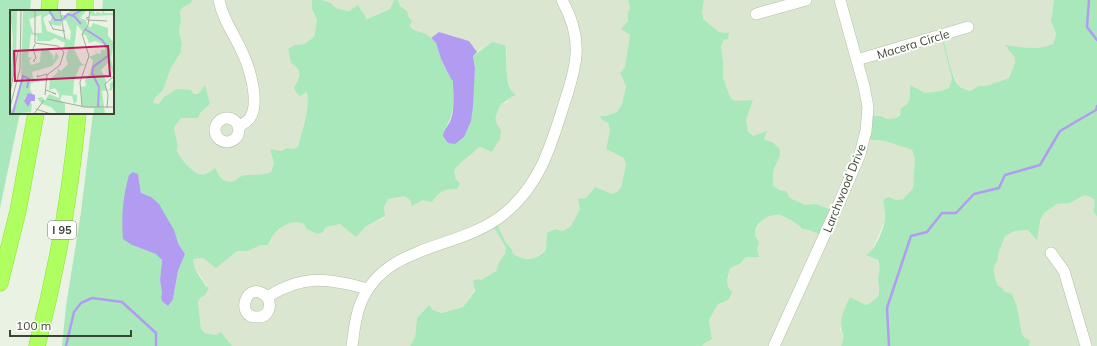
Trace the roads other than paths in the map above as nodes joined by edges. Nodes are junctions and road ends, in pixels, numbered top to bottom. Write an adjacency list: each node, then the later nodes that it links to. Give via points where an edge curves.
1 (50, 0): 6 (highway)
2 (219, 0): 12 (street, via 225,22 244,55 252,83 253,113 246,123)
3 (562, 0): 15 (street, via 573,24 576,66 546,159 528,190 503,215 471,234 420,251 395,263)
4 (806, 0): 7 (street)
5 (840, 0): 9 (street, Larchwood Drive)
6 (49, 10)
7 (756, 14)
8 (968, 27): 9 (street, Macera Circle)
9 (857, 60): 19 (street, Larchwood Drive, via 868,107 866,131 860,154)
10 (36, 114): 14 (highway, via 19,204)
11 (78, 114): 17 (highway, I 95, via 65,217)
12 (238, 127)
13 (1051, 253): 20 (street, via 1064,271)
14 (0, 283)
15 (368, 289): 16 (street, via 335,281 315,280 293,284); 18 (street, via 357,313)
16 (267, 296)
17 (37, 346)
18 (352, 346)
19 (774, 346)
20 (1086, 346)

